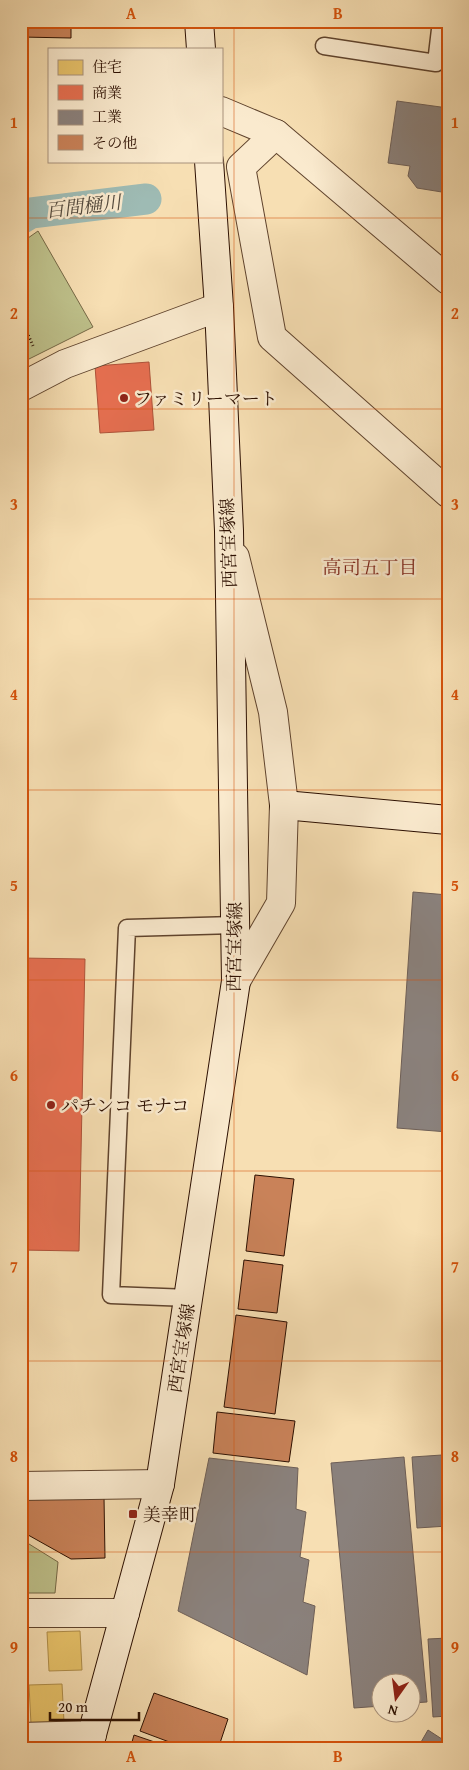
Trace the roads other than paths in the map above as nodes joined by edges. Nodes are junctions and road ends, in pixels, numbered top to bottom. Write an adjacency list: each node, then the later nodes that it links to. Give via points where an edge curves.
1 (199, 21): 4 (street)
2 (441, 21): 3 (lane, via 436,63)
3 (324, 46)
4 (201, 48)
5 (222, 111): 6 (street)
6 (276, 134): 8 (street); 11 (street, via 241,167 272,337)
7 (209, 162): 9 (street, 西宮宝塚線)
8 (448, 280)
9 (219, 307): 10 (street, via 65,364); 12 (street, 西宮宝塚線)
10 (21, 386)
11 (448, 494)
12 (229, 531): 13 (street, via 273,712); 15 (street, 西宮宝塚線)
13 (284, 805): 14 (street); 16 (street, via 281,903)
14 (448, 820)
15 (235, 925): 16 (street, 西宮宝塚線); 17 (lane, via 126,928 111,1295)
16 (236, 981): 17 (street, 西宮宝塚線)
17 (189, 1298): 18 (street, 西宮宝塚線)
18 (160, 1484): 19 (street); 21 (street, 西宮宝塚線)
19 (21, 1486)
20 (21, 1613): 21 (street)
21 (125, 1613): 23 (street, 西宮宝塚線)
22 (21, 1736): 23 (street)
23 (90, 1742)

